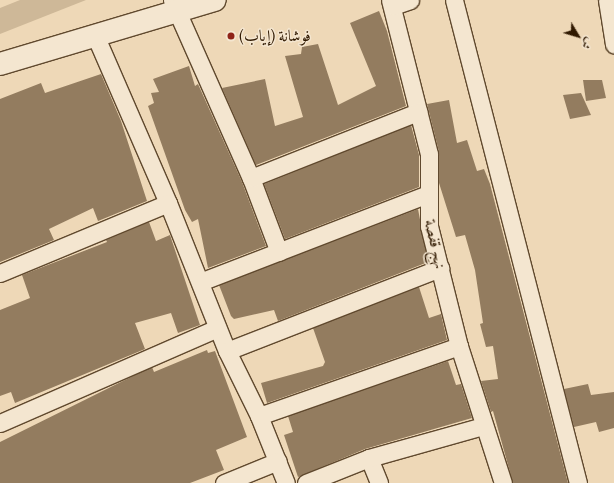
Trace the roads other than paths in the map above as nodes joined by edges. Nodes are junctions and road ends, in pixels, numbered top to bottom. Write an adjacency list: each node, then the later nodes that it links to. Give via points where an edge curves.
1 (215, 0): 6 (main road)
2 (410, 0): 5 (street)
3 (454, 0): 31 (street)
4 (607, 0): 8 (street)
5 (392, 3): 10 (street, نهج قفصة)
6 (175, 6): 7 (main road); 11 (street)
7 (95, 35): 9 (main road); 13 (street)
8 (614, 44)
9 (0, 64)
10 (418, 112): 11 (street); 12 (street, نهج قفصة, via 429,154)
11 (251, 178): 14 (street)
12 (428, 194): 14 (street); 15 (street, نهج قفصة, via 429,226)
13 (168, 203): 16 (street); 17 (street)
14 (279, 252): 17 (street)
15 (440, 268): 19 (street, نهج قفصة); 20 (street)
16 (0, 273)
17 (200, 282): 18 (street)
18 (217, 328): 20 (street); 22 (street)
19 (459, 346): 21 (street); 23 (street, نهج قفصة)
20 (226, 351): 21 (street)
21 (259, 416): 25 (street)
22 (0, 423)
23 (482, 426): 24 (street); 30 (street, نهج قفصة)
24 (369, 458): 28 (street); 29 (street)
25 (278, 462): 26 (street); 27 (street)
26 (224, 483)
27 (286, 483)
28 (306, 483)
29 (379, 483)
30 (503, 483)
31 (578, 483)

